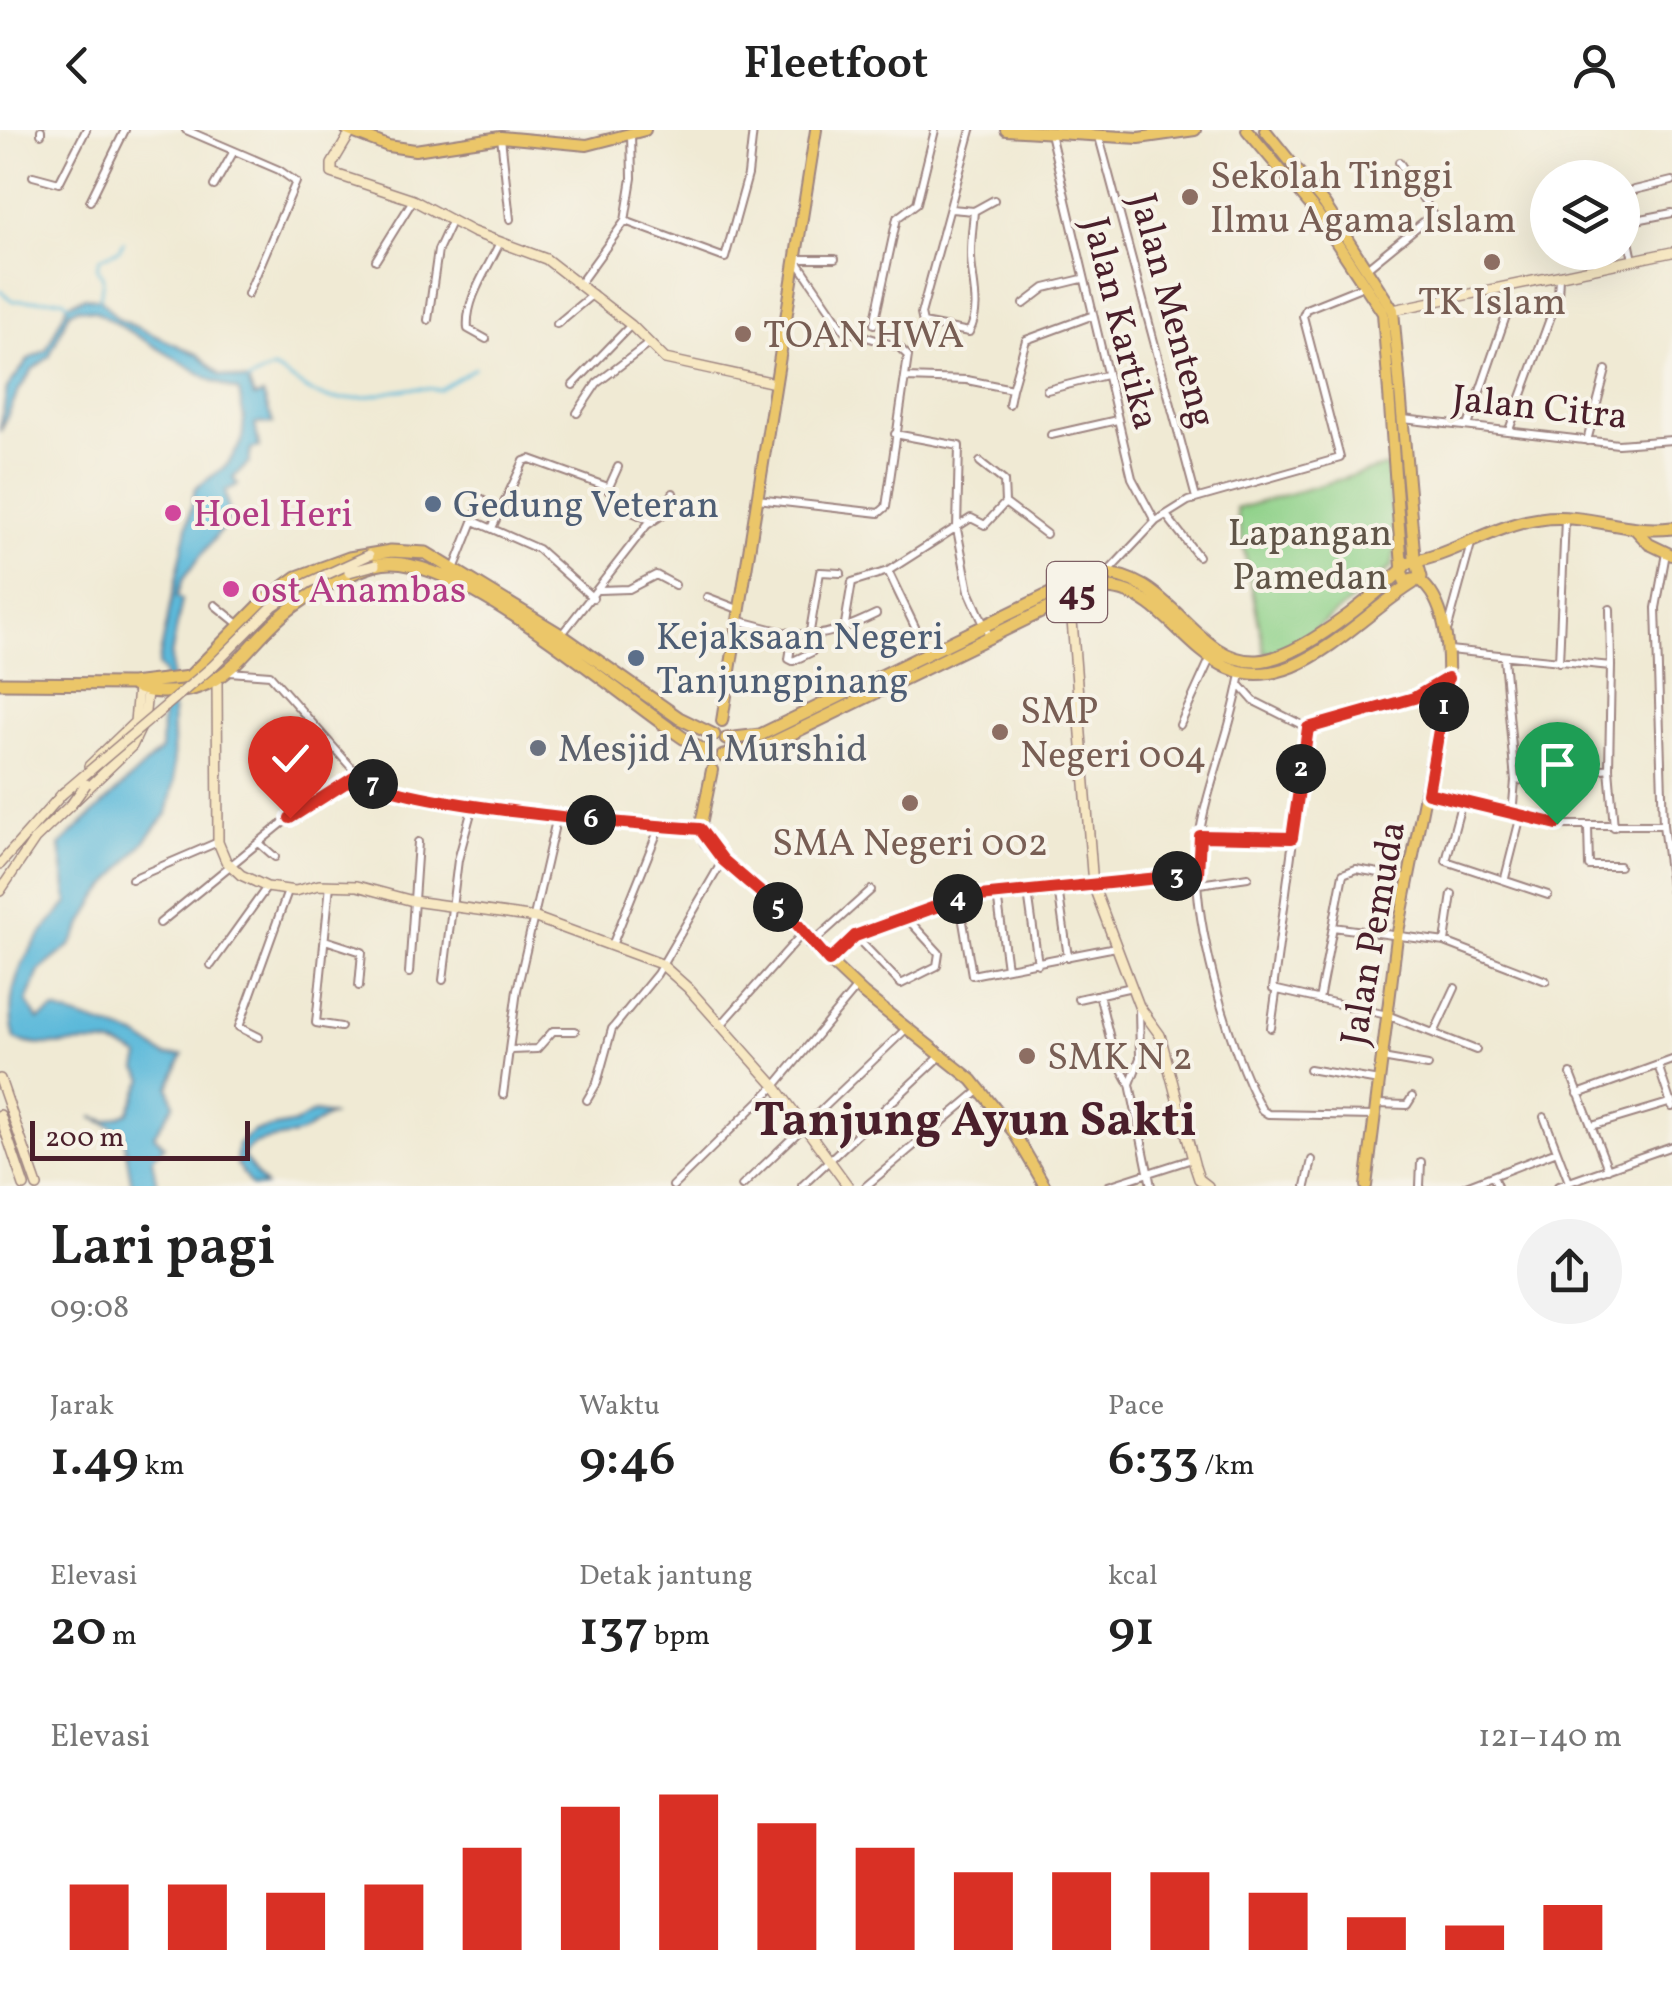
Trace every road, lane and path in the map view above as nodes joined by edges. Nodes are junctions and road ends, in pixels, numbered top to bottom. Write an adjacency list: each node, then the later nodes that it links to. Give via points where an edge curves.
1 (86, 130): 24 (street, via 59,183)
2 (125, 130): 30 (street)
3 (186, 130): 22 (street)
4 (585, 130): 21 (street)
5 (644, 130): 17 (main road)
6 (754, 130): 37 (street, via 725,258)
7 (816, 130): 43 (main road)
8 (935, 130): 58 (street, via 917,202 898,218)
9 (971, 130): 31 (street)
10 (1006, 130): 15 (main road)
11 (1195, 130): 18 (main road)
12 (1246, 130): 49 (main road, via 1317,213)
13 (1265, 130): 44 (main road)
14 (349, 131): 20 (main road, via 415,150); 28 (street, via 332,173)
15 (1050, 133): 19 (main road); 47 (street, Jalan Kartika)
16 (516, 134): 20 (main road); 21 (main road)
17 (631, 134): 21 (main road); 37 (street)
18 (1117, 134): 19 (main road)
19 (1099, 136): 84 (street, Jalan Menteng)
20 (501, 138): 35 (street)
21 (587, 144)
22 (234, 151): 26 (street); 50 (street, via 296,182)
23 (1400, 162): 44 (street, via 1433,214)
24 (32, 176)
25 (1672, 181): 27 (street)
26 (214, 186)
27 (1640, 189)
28 (413, 200): 36 (street); 42 (street)
29 (994, 200): 32 (street)
30 (90, 201)
31 (951, 210): 32 (street); 32 (street, via 921,314 932,328 958,332 969,332 974,322)
32 (974, 211)
33 (1672, 212): 34 (street)
34 (1640, 219)
35 (510, 220)
36 (450, 222): 38 (street); 56 (street, via 438,250)
37 (625, 222): 48 (street)
38 (500, 242): 48 (street, via 546,259); 61 (street, via 473,295 467,324)
39 (1672, 252): 41 (street)
40 (835, 259): 43 (street)
41 (1640, 259)
42 (376, 260)
43 (796, 260): 65 (street, via 844,330 906,353); 66 (main road)
44 (1368, 267): 53 (main road)
45 (1580, 270): 46 (street)
46 (1559, 274): 53 (street); 75 (street, via 1558,298)
47 (1082, 279): 52 (street, via 1046,288); 55 (street, Jalan Kartika)
48 (580, 284): 51 (street)
49 (1366, 285): 60 (main road); 84 (street, via 1303,316 1340,458)
50 (248, 294)
51 (592, 294): 57 (street); 59 (street)
52 (1024, 304)
53 (1393, 310): 60 (main road)
54 (1507, 314): 74 (street)
55 (1091, 316): 64 (street, Jalan Kartika); 68 (street, via 1026,340)
56 (428, 320)
57 (558, 324)
58 (874, 324)
59 (631, 325): 62 (street); 67 (street)
60 (1391, 326): 72 (main road); 105 (main road)
61 (486, 338)
62 (647, 345): 66 (street, via 665,360); 71 (street, via 596,383)
63 (1606, 370): 78 (street)
64 (1106, 375): 69 (street); 73 (street, Jalan Kartika)
65 (905, 378): 68 (street); 76 (street)
66 (774, 383): 86 (main road)
67 (573, 385)
68 (1012, 389): 70 (street)
69 (1047, 390)
70 (1009, 404)
71 (577, 413)
72 (1402, 419): 74 (street, Jalan Citra); 103 (main road)
73 (1118, 420): 77 (street); 92 (street, Jalan Kartika, via 1134,486)
74 (1468, 426): 75 (street, Jalan Citra)
75 (1509, 430): 78 (street, Jalan Citra)
76 (895, 434): 86 (street, via 883,511); 95 (street, via 959,446)
77 (1051, 435)
78 (1587, 440): 79 (street, Jalan Citra)
79 (1672, 440)
80 (980, 462): 87 (street, via 1004,481)
81 (618, 467): 82 (street)
82 (608, 488): 91 (street, via 621,507); 93 (street, via 524,461)
83 (673, 493): 91 (street, via 665,513)
84 (1196, 498): 88 (street)
85 (482, 500): 90 (street)
86 (757, 500): 118 (main road)
87 (1005, 503): 95 (street, via 985,525 973,517); 97 (street)
88 (1166, 515): 92 (street); 100 (street)
89 (1565, 517): 96 (highway, 45); 98 (highway, 45, via 1532,520); 132 (street)
90 (474, 521): 93 (street); 104 (street)
91 (652, 521): 111 (street)
92 (1156, 521): 108 (street)
93 (492, 528): 114 (street, via 538,549)
94 (1672, 528): 96 (highway, 45)
95 (958, 529): 106 (street); 122 (street, via 966,583)
96 (1636, 530): 99 (main road)
97 (1046, 534)
98 (1471, 543): 101 (highway, 45); 126 (street)
99 (1669, 554): 141 (street, via 1656,608)
100 (1198, 556)
101 (1440, 556): 103 (highway, 45); 109 (highway, 45)
102 (372, 560): 104 (highway, via 426,553); 115 (highway, via 422,566); 120 (highway, via 330,563 297,577); 134 (highway, via 294,606); 153 (street, bridge, via 284,597); 156 (street, bridge, via 276,610 79,790)
103 (1416, 562): 105 (highway, 45); 109 (highway)
104 (455, 567): 115 (highway)
105 (1401, 569): 109 (highway, via 1403,578); 123 (highway, 45, via 1307,643 1280,656 1228,656)
106 (888, 570): 121 (street, via 852,582); 129 (street)
107 (841, 573): 127 (street, via 820,572)
108 (1107, 573): 122 (highway, 45, via 1070,582); 123 (highway, 45, via 1162,596)
109 (1417, 580): 126 (main road, Jalan Pemuda, via 1431,595); 136 (highway, 45, via 1296,664)
110 (675, 585): 111 (street, via 656,575 634,588)
111 (599, 590): 114 (street)
112 (1070, 595): 122 (highway, 45); 123 (highway, 45, via 1118,588); 181 (street)
113 (707, 597): 118 (street)
114 (593, 598): 124 (street)
115 (501, 603): 124 (highway); 147 (highway)
116 (215, 606): 120 (street)
117 (1610, 610): 133 (street)
118 (737, 614): 125 (street); 143 (main road)
119 (876, 614): 121 (street)
120 (242, 627): 139 (highway)
121 (844, 630): 127 (street)
122 (986, 631): 129 (highway, 45); 147 (highway, 45, via 766,746)
123 (1190, 633): 131 (highway, 45)
124 (561, 634): 146 (highway, via 678,718)
125 (793, 634): 127 (street); 127 (street, via 793,661 812,652)
126 (1446, 635): 128 (main road, Jalan Pemuda)
127 (812, 638)
128 (1449, 650): 130 (street); 135 (main road, Jalan Pemuda)
129 (928, 654): 146 (highway, 45, via 760,735)
130 (1504, 658): 132 (street); 151 (street)
131 (1210, 660): 136 (highway, 45); 144 (street)
132 (1559, 662): 133 (street)
133 (1611, 666): 148 (street)
134 (229, 672): 138 (highway); 150 (street, via 270,675)
135 (1448, 678): 145 (street, via 1414,698); 152 (main road, Jalan Pemuda)
136 (1240, 679): 145 (street, via 1254,701); 164 (street)
137 (0, 682): 140 (highway)
138 (217, 682): 139 (highway); 166 (street)
139 (177, 686): 140 (highway)
140 (146, 687): 153 (street, via 135,722); 156 (street, via 144,720 132,746)
141 (1659, 692): 142 (street); 163 (street)
142 (1672, 692)
143 (722, 721): 146 (street)
144 (1180, 725)
145 (1308, 728): 165 (street)
146 (720, 736): 147 (highway, via 728,747); 147 (highway, via 706,744)
147 (715, 756): 149 (street)
148 (1609, 768): 151 (street); 161 (street)
149 (712, 770): 162 (main road)
150 (358, 775): 155 (street, via 392,791); 168 (street)
151 (1515, 781): 158 (street)
152 (1428, 793): 154 (street); 176 (main road, Jalan Pemuda)
153 (61, 795): 171 (street)
154 (1462, 801): 158 (street); 177 (street, via 1446,861)
155 (474, 802): 157 (street); 194 (street)
156 (71, 805): 185 (street, via 28,847)
157 (556, 816): 159 (street); 196 (street)
158 (1516, 817): 160 (street); 177 (street)
159 (660, 826): 162 (street); 204 (street)
160 (1588, 827): 161 (street); 173 (street, via 1589,866)
161 (1614, 827): 163 (street)
162 (700, 829): 170 (main road)
163 (1666, 831): 190 (street)
164 (1200, 836): 165 (street); 174 (street)
165 (1292, 838): 220 (street)
166 (218, 842): 172 (street); 178 (street)
167 (418, 842): 193 (street)
168 (259, 844): 169 (street); 172 (street)
169 (275, 857)
170 (723, 860): 199 (main road); 209 (street)
171 (0, 864)
172 (231, 866): 182 (street); 197 (street)
173 (1619, 866)
174 (1198, 874): 179 (street); 181 (street)
175 (1248, 877): 179 (street)
176 (1408, 878): 198 (street, via 1350,869 1343,874); 201 (main road, Jalan Pemuda)
177 (1505, 878): 191 (street)
178 (132, 879)
179 (1199, 884): 252 (street, via 1210,964 1262,1110)
180 (330, 885): 186 (street); 193 (street, via 373,888); 202 (street)
181 (1093, 885): 183 (street); 206 (street)
182 (267, 887): 186 (street); 211 (street)
183 (1058, 888): 187 (street); 207 (street)
184 (871, 890): 205 (street)
185 (0, 891)
186 (288, 891): 232 (street, via 238,1027)
187 (1028, 892): 188 (street); 210 (street)
188 (996, 894): 192 (street); 212 (street)
189 (1452, 894): 203 (street)
190 (1672, 894)
191 (1548, 895)
192 (960, 898): 195 (street); 212 (street, via 972,975)
193 (413, 901): 194 (street); 213 (street)
194 (451, 907): 196 (street); 214 (street)
195 (904, 915): 200 (street); 200 (street, via 940,956 926,975 901,984)
196 (536, 918): 204 (street); 233 (street)
197 (160, 923)
198 (1333, 927): 201 (street); 223 (street)
199 (802, 934): 205 (main road); 226 (street)
200 (855, 936): 208 (street)
201 (1397, 937): 203 (street); 225 (main road, Jalan Pemuda)
202 (325, 940): 216 (street, via 362,952); 227 (street, via 316,1024)
203 (1445, 942): 215 (street)
204 (613, 943): 209 (street)
205 (811, 944): 208 (main road)
206 (1116, 947): 207 (street); 217 (street)
207 (1068, 958): 210 (street)
208 (829, 961): 218 (main road)
209 (661, 964): 226 (street); 250 (street, via 612,1029)
210 (1038, 964): 212 (street)
211 (211, 965)
212 (1007, 968)
213 (409, 973)
214 (443, 980)
215 (1546, 981)
216 (359, 986)
217 (1132, 987): 221 (street); 224 (street)
218 (857, 988): 228 (main road); 245 (street)
219 (1456, 988): 231 (street)
220 (1276, 992): 223 (street); 229 (street)
221 (1099, 994): 222 (street); 244 (street, via 1114,1056)
222 (1078, 999)
223 (1319, 1000): 225 (street)
224 (1139, 1006): 244 (street, via 1140,1058); 261 (street, via 1160,1035)
225 (1386, 1015): 231 (street); 236 (main road, Jalan Pemuda)
226 (722, 1024): 245 (street)
227 (340, 1027)
228 (906, 1028): 235 (main road); 256 (street)
229 (1271, 1028)
230 (575, 1030): 233 (street, via 553,1031 537,1049)
231 (1435, 1030): 234 (street)
232 (259, 1038)
233 (510, 1050): 248 (street)
234 (1476, 1050)
235 (944, 1054): 246 (main road); 260 (street)
236 (1381, 1058): 239 (street); 243 (main road, Jalan Pemuda)
237 (1672, 1060): 238 (street)
238 (1658, 1065): 247 (street); 251 (street)
239 (1428, 1066)
240 (1309, 1069): 243 (street)
241 (1571, 1074): 247 (street)
242 (0, 1078): 259 (street)
243 (1378, 1081): 252 (main road, Jalan Pemuda)
244 (1130, 1084): 266 (street)
245 (775, 1086): 256 (street); 272 (street)
246 (980, 1090): 276 (street); 277 (main road)
247 (1578, 1094): 255 (street)
248 (503, 1095)
249 (1412, 1097): 252 (street, via 1407,1105)
250 (587, 1100)
251 (1672, 1104): 255 (street)
252 (1376, 1110): 282 (main road, Jalan Pemuda)
253 (0, 1115): 262 (street)
254 (1544, 1117): 258 (street)
255 (1591, 1126): 265 (street)
256 (808, 1128): 260 (street); 273 (street)
257 (1672, 1146): 265 (street)
258 (1557, 1151): 267 (street); 269 (street)
259 (26, 1156): 262 (street); 271 (street)
260 (832, 1159): 274 (street); 275 (street)
261 (1192, 1159): 266 (street); 280 (street, via 1198,1179)
262 (15, 1160): 270 (street)
263 (1312, 1160): 281 (street)
264 (1422, 1162): 283 (street)
265 (1608, 1169): 268 (street)
266 (1146, 1172): 278 (street); 279 (street)
267 (1494, 1176): 284 (street); 285 (street)
268 (1586, 1176): 269 (street); 287 (street)
269 (1570, 1182): 286 (street)
270 (24, 1186)
271 (37, 1186)
272 (673, 1186)
273 (742, 1186)
274 (802, 1186)
275 (848, 1186)
276 (866, 1186)
277 (1045, 1186)
278 (1108, 1186)
279 (1151, 1186)
280 (1208, 1186)
281 (1306, 1186)
282 (1366, 1186)
283 (1420, 1186)
284 (1466, 1186)
285 (1497, 1186)
286 (1558, 1186)
287 (1590, 1186)

